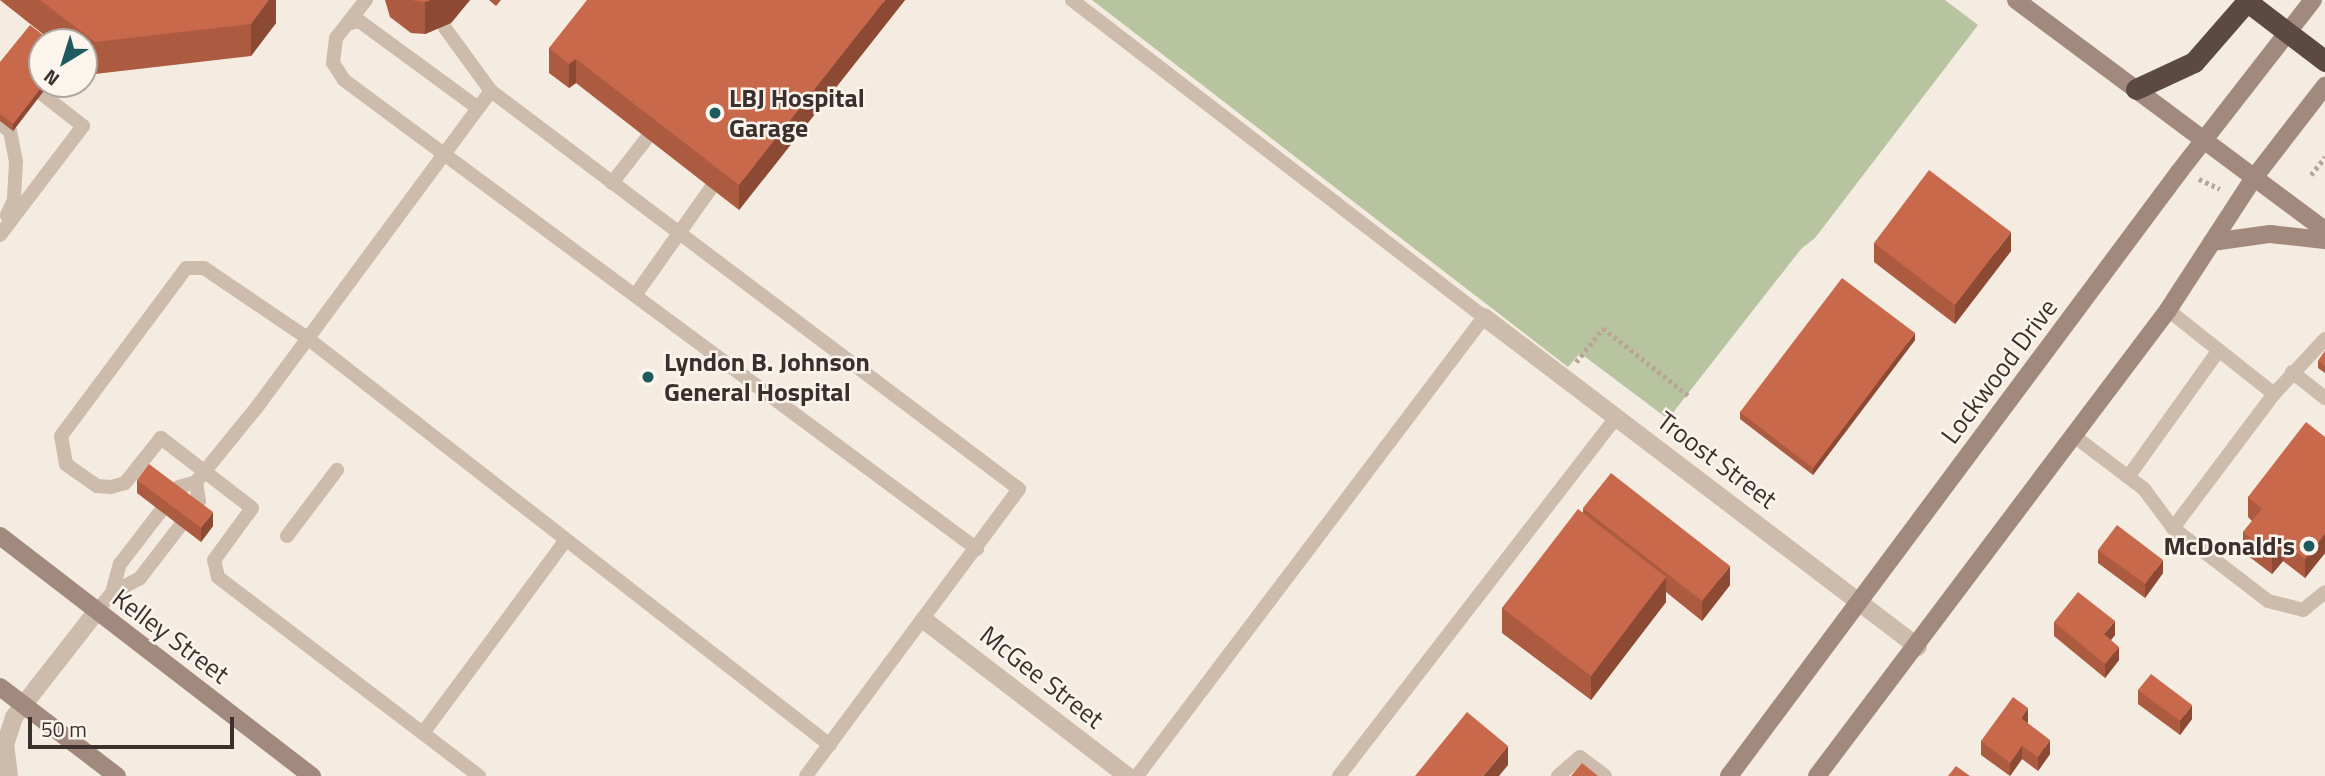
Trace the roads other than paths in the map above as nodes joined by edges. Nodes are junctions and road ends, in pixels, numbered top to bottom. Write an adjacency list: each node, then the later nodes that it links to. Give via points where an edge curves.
1 (366, 0): 6 (lane)
2 (1072, 0): 28 (lane)
3 (2016, 0): 10 (main road)
4 (2246, 0): 8 (highway, bridge); 10 (highway, via 2194,62)
5 (2313, 0): 16 (main road, Lockwood Drive)
6 (347, 24): 13 (lane, via 359,21); 17 (lane, via 332,53 344,80)
7 (445, 28): 11 (lane)
8 (2325, 61)
9 (2325, 86): 18 (main road)
10 (2136, 89): 16 (main road)
11 (491, 91): 13 (lane); 19 (lane)
12 (47, 98): 22 (lane, via 83,125)
13 (478, 108): 17 (lane)
14 (0, 124): 22 (lane, via 10,131 16,161 14,200)
15 (647, 138): 19 (lane)
16 (2203, 140): 18 (main road); 51 (main road, Lockwood Drive)
17 (445, 156): 26 (lane); 29 (lane)
18 (2253, 178): 21 (main road); 25 (main road)
19 (612, 183): 23 (lane)
20 (710, 188): 23 (lane)
21 (2325, 230)
22 (0, 234)
23 (678, 234): 26 (lane); 48 (lane, via 1019,489)
24 (2325, 240): 25 (main road, via 2270,234)
25 (2212, 242): 27 (main road)
26 (636, 294): 48 (lane)
27 (2168, 310): 31 (lane); 36 (main road)
28 (1484, 317): 35 (street, Troost Street); 65 (lane)
29 (306, 337): 38 (lane); 38 (lane, via 204,268 186,268 61,436 66,464 97,486 125,483 161,438); 47 (lane)
30 (2325, 339): 32 (lane)
31 (2219, 350): 33 (lane); 39 (lane)
32 (2292, 372): 33 (lane); 34 (lane)
33 (2274, 394): 44 (lane)
34 (2325, 398)
35 (1616, 416): 51 (street, Troost Street); 66 (lane)
36 (2074, 436): 39 (lane); 54 (main road)
37 (337, 470): 46 (lane)
38 (200, 477): 40 (lane, via 179,487); 41 (lane, via 199,501); 57 (lane, via 252,508 214,560 218,577)
39 (2128, 477): 44 (lane, via 2144,489)
40 (173, 496)
41 (192, 510)
42 (160, 512): 50 (lane, via 120,564)
43 (180, 526): 50 (lane, via 140,578)
44 (2173, 528): 49 (lane, via 2277,605 2303,610)
45 (0, 536): 52 (main road, Kelley Street)
46 (287, 536)
47 (566, 540): 57 (lane); 58 (lane)
48 (976, 549): 53 (lane)
49 (2325, 592)
50 (112, 593): 52 (lane)
51 (1862, 602): 54 (street, Troost Street); 69 (main road, Lockwood Drive)
52 (96, 612): 56 (street); 61 (main road, Kelley Street)
53 (924, 620): 58 (lane); 64 (street, McGee Street)
54 (1918, 647): 70 (main road)
55 (0, 687): 56 (main road)
56 (23, 705): 59 (street, via 5,745); 60 (main road)
57 (423, 733): 62 (lane)
58 (830, 745): 63 (lane)
59 (9, 776)
60 (117, 776)
61 (312, 776)
62 (478, 776)
63 (806, 776)
64 (1127, 776)
65 (1137, 776)
66 (1339, 776)
67 (1558, 776): 68 (lane, via 1580,757)
68 (1605, 776)
69 (1729, 776)
70 (1817, 776)

